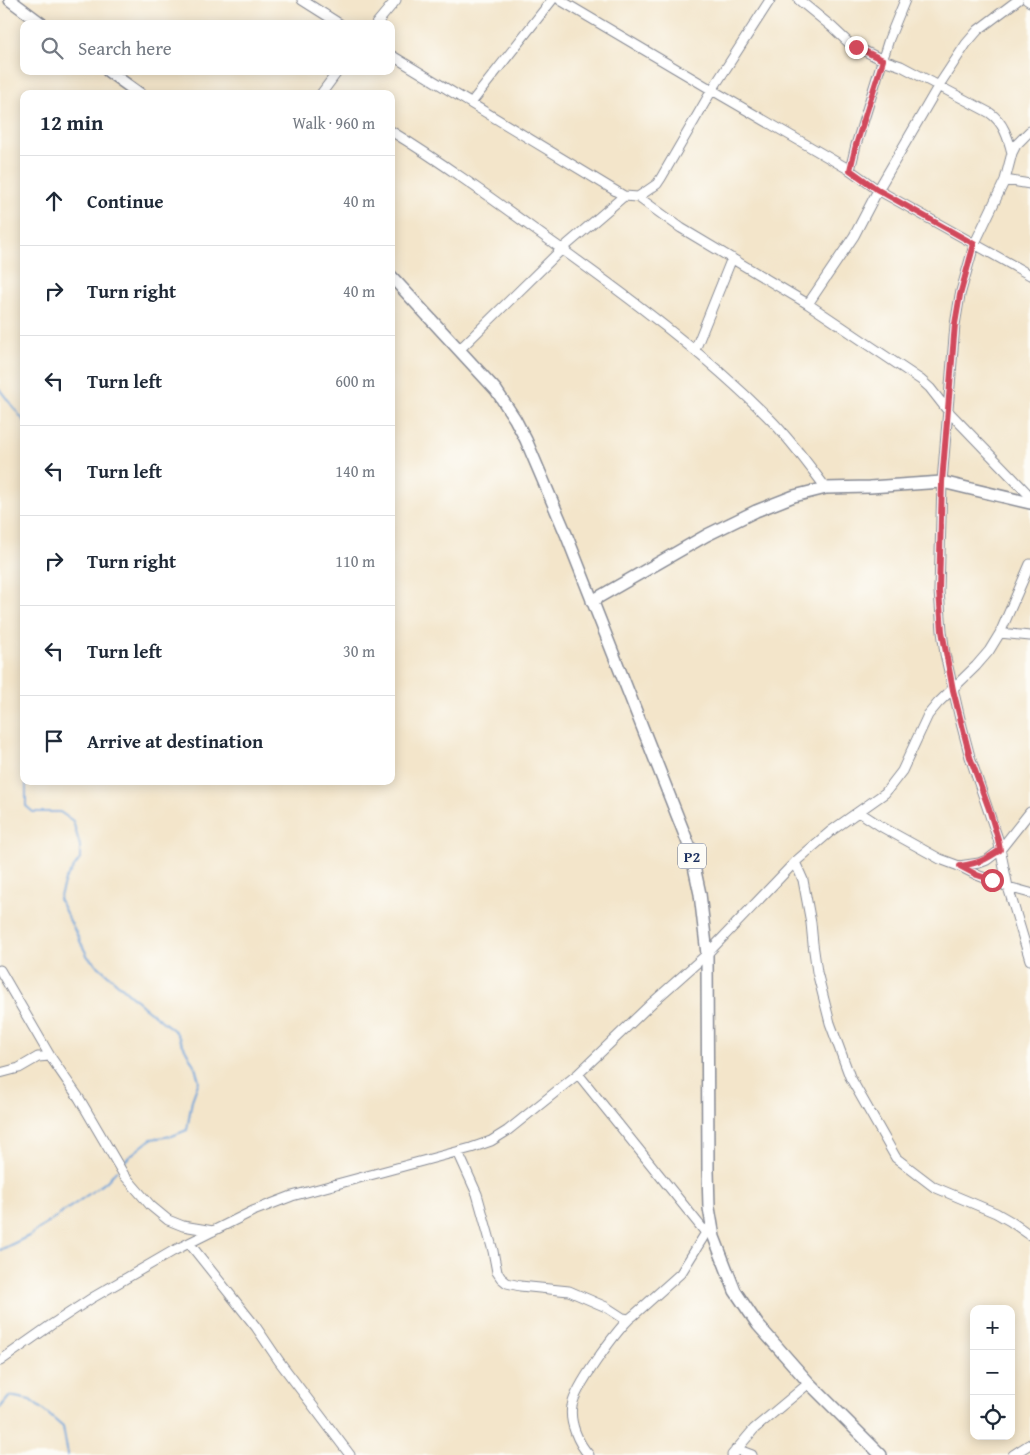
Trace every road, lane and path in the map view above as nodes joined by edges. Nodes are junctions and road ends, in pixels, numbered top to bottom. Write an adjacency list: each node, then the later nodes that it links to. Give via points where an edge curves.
1 (10, 0): 12 (main road)
2 (302, 0): 13 (street)
3 (396, 0): 14 (street)
4 (552, 0): 23 (street)
5 (560, 0): 22 (street)
6 (770, 0): 22 (street)
7 (799, 0): 16 (street, via 850,44)
8 (905, 0): 16 (street)
9 (1018, 0): 19 (street, via 978,30)
10 (1027, 0): 11 (street)
11 (1030, 2)
12 (37, 20)
13 (334, 20)
14 (379, 20)
15 (395, 57): 23 (street)
16 (883, 60): 19 (street); 27 (street)
17 (114, 75): 20 (main road)
18 (336, 75): 21 (street)
19 (939, 85): 26 (street, via 998,118); 30 (street)
20 (134, 90)
21 (327, 90)
22 (712, 90): 27 (street); 32 (street, via 657,184)
23 (471, 103): 31 (street)
24 (1030, 131): 26 (street)
25 (395, 133): 34 (street, via 438,160)
26 (1012, 152): 28 (street)
27 (850, 170): 30 (street)
28 (1005, 180): 29 (street); 33 (street)
29 (1030, 184)
30 (878, 190): 33 (street); 38 (street, via 854,236)
31 (624, 196): 32 (street); 34 (street)
32 (638, 197): 35 (street, via 681,228)
33 (974, 244): 36 (street); 41 (street, via 955,324)
34 (562, 249): 39 (street); 40 (street)
35 (732, 258): 38 (street); 40 (street)
36 (1030, 275)
37 (395, 280): 39 (main road, P2)
38 (808, 304): 41 (street, via 921,380)
39 (459, 350): 47 (main road, P2, via 496,390 515,419)
40 (695, 350): 43 (street, via 770,419)
41 (948, 411): 42 (street); 44 (street)
42 (942, 482): 43 (main road); 45 (main road); 50 (street, via 939,591 942,631)
43 (826, 488): 47 (main road, via 756,511)
44 (1030, 496)
45 (1030, 503)
46 (1030, 564): 48 (street)
47 (592, 601): 60 (main road, P2, via 690,848 700,894)
48 (1000, 633): 49 (street); 50 (street, via 989,651)
49 (1030, 636)
50 (953, 690): 51 (street, via 928,716 892,785); 53 (street, via 970,757)
51 (859, 812): 54 (street); 55 (street, via 889,832)
52 (1030, 812): 53 (street)
53 (1000, 850): 55 (street, via 986,860); 56 (street)
54 (795, 862): 60 (street); 69 (street, via 804,880 817,972 830,1023 850,1077 896,1158 934,1187 996,1213)
55 (960, 866): 56 (street)
56 (1008, 887): 57 (street); 58 (street)
57 (1030, 893)
58 (1020, 925): 59 (street); 61 (street)
59 (1030, 932)
60 (707, 954): 65 (street); 67 (main road, P2)
61 (1030, 960)
62 (0, 970): 63 (street)
63 (50, 1056): 64 (street, via 38,1057); 68 (street, via 124,1175 151,1206 168,1220)
64 (0, 1074)
65 (578, 1074): 66 (street, via 507,1131 491,1141); 67 (street)
66 (458, 1152): 68 (street, via 292,1196); 71 (street, via 477,1194 501,1278 520,1286 569,1291)
67 (709, 1228): 71 (street, via 681,1273); 73 (main road, P2, via 735,1291 758,1325)
68 (213, 1231): 70 (street)
69 (1030, 1235)
70 (189, 1242): 72 (street, via 92,1298); 76 (street)
71 (629, 1319): 77 (street, via 590,1372 572,1404 577,1438)
72 (0, 1361)
73 (809, 1383): 75 (street, via 754,1429); 79 (main road, P2)
74 (1030, 1444): 80 (street)
75 (736, 1449): 78 (street)
76 (350, 1455)
77 (589, 1455)
78 (752, 1455)
79 (881, 1455)
80 (1013, 1455)

